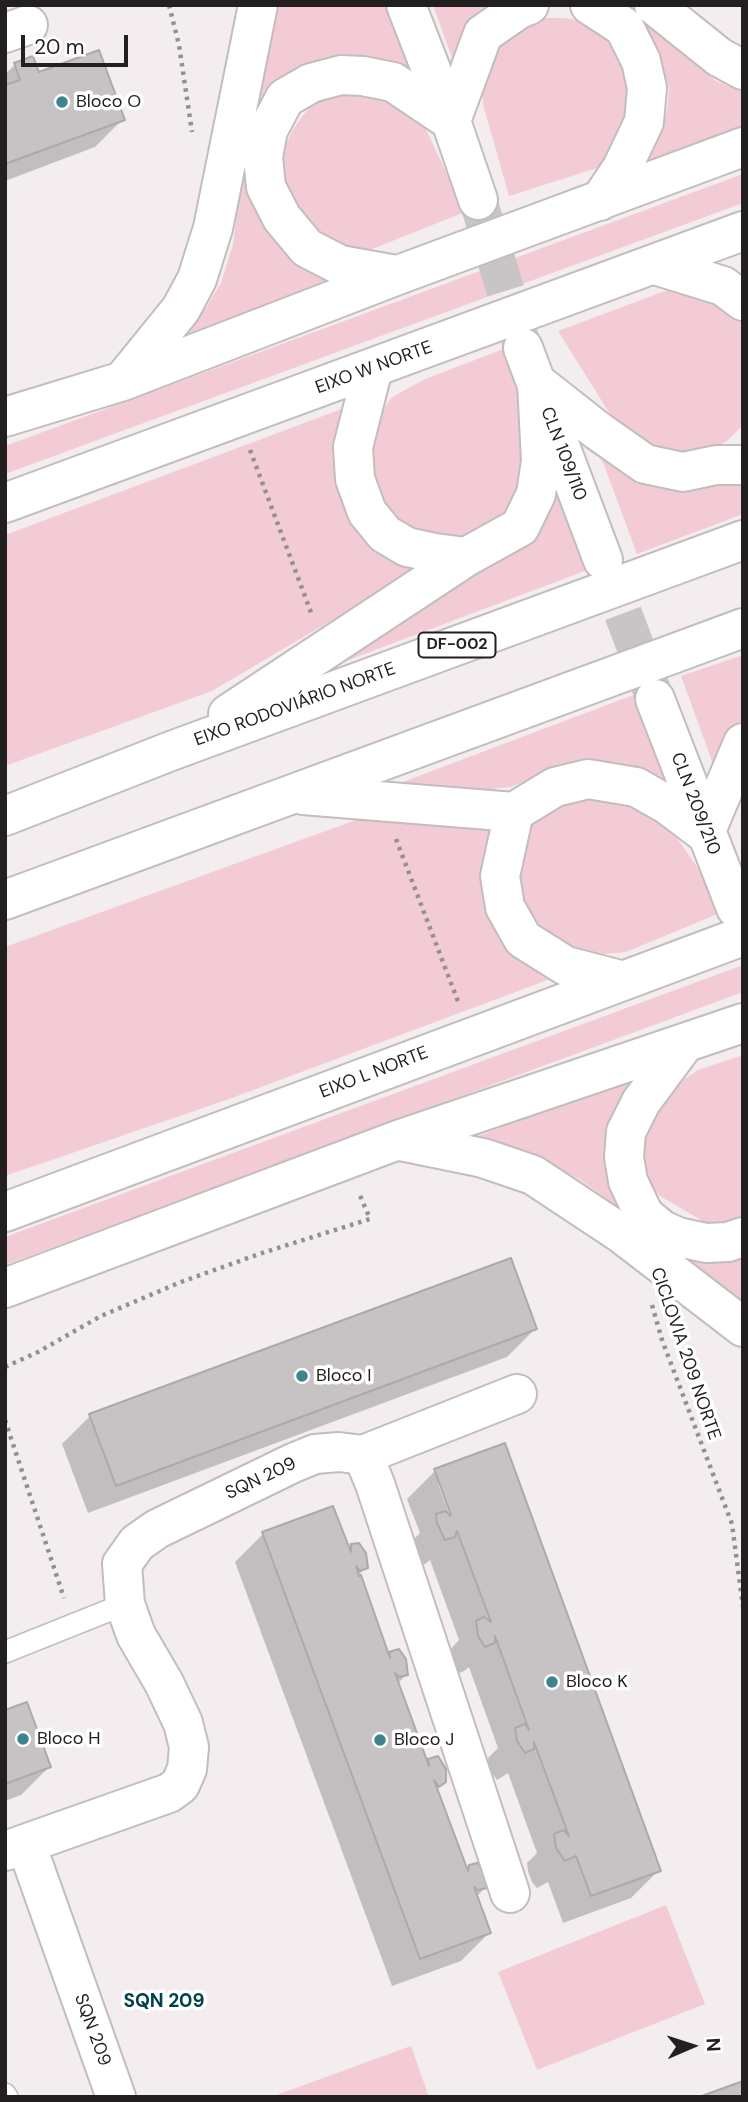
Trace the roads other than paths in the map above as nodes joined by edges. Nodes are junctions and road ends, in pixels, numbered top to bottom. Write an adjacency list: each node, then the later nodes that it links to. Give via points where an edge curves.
1 (258, 5): 17 (main road, via 213,228 197,278 181,310)
2 (406, 5): 7 (main road)
3 (530, 5): 7 (main road, via 483,34)
4 (590, 5): 10 (main road, via 624,27 641,61 647,88 644,122)
5 (654, 5): 6 (main road, via 719,57)
6 (743, 70)
7 (451, 121): 9 (main road); 13 (main road, via 393,82 341,75 311,83 285,98 268,130 263,157 265,187 282,218 307,248 340,265)
8 (743, 147): 10 (main road)
9 (478, 200)
10 (600, 201): 13 (main road)
11 (743, 231): 12 (main road, EIXO W NORTE)
12 (655, 265): 14 (main road, via 723,286); 16 (main road, EIXO W NORTE)
13 (398, 275): 17 (main road)
14 (743, 301)
15 (523, 348): 18 (main road, CLN 109/110)
16 (373, 368): 21 (main road, EIXO W NORTE); 23 (main road, via 353,447 355,479 367,512 385,534 407,547)
17 (123, 381): 19 (main road)
18 (537, 383): 20 (main road, via 645,464 683,472); 23 (main road, via 541,461 536,494 520,527); 24 (main road, CLN 109/110)
19 (5, 418)
20 (734, 459)
21 (5, 503)
22 (743, 540): 28 (main road, EIXO RODOVIÁRIO NORTE / DF-002)
23 (466, 557): 28 (main road)
24 (603, 560)
25 (743, 628): 29 (main road)
26 (655, 699): 32 (main road, CLN 209/210)
27 (743, 743): 32 (main road)
28 (171, 751): 31 (main road, EIXO RODOVIÁRIO NORTE / DF-002)
29 (290, 794): 30 (main road); 33 (main road)
30 (514, 813): 32 (main road, via 555,787 588,779 636,787); 35 (main road, via 500,876 505,907 523,939 566,965)
31 (5, 816)
32 (705, 833): 34 (main road, CLN 209/210)
33 (5, 900)
34 (739, 922): 35 (main road, EIXO L NORTE)
35 (620, 980): 39 (main road, EIXO L NORTE)
36 (743, 1023): 37 (main road)
37 (684, 1044): 38 (main road); 40 (main road, via 641,1102 626,1132 628,1181 643,1215 678,1237 706,1243)
38 (398, 1140): 41 (main road); 42 (main road, via 483,1158 533,1175 622,1234)
39 (5, 1212)
40 (743, 1237)
41 (5, 1288)
42 (743, 1327)
43 (517, 1394): 44 (main road)
44 (362, 1455): 45 (main road, SQN 209, via 315,1454 157,1529 137,1543 122,1564); 48 (main road, via 386,1514)
45 (125, 1604): 46 (lane); 47 (main road, SQN 209, via 136,1635 183,1723 189,1747 180,1785 169,1793)
46 (5, 1652)
47 (16, 1848): 49 (main road, SQN 209)
48 (510, 1893)
49 (116, 2097)

